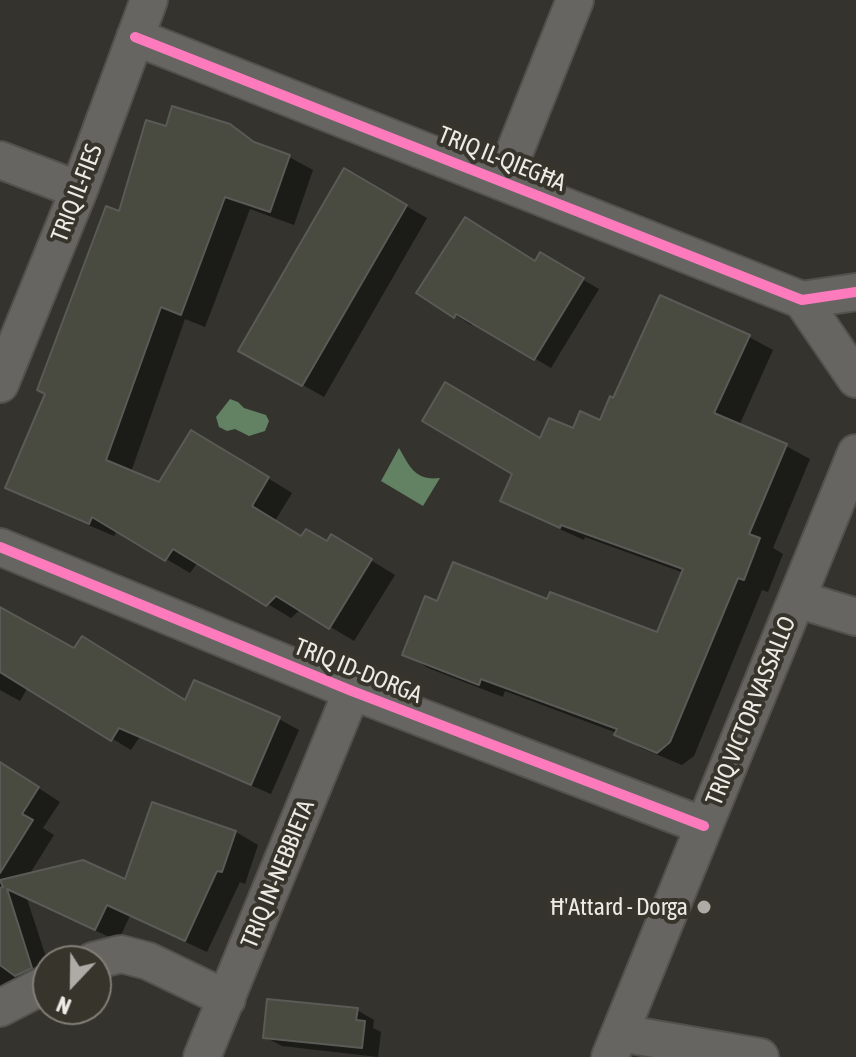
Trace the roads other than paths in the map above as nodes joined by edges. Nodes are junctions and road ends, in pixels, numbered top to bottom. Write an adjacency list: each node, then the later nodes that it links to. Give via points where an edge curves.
1 (149, 0): 3 (street, TRIQ IL-FIES)
2 (575, 0): 5 (street)
3 (135, 37): 5 (street, TRIQ IL-QIEGĦA); 6 (street, TRIQ IL-FIES)
4 (0, 160): 6 (street)
5 (503, 181): 8 (street, TRIQ IL-QIEGĦA)
6 (79, 190): 10 (street, TRIQ IL-FIES)
7 (856, 292): 8 (street)
8 (802, 300): 9 (street)
9 (856, 379)
10 (0, 384)
11 (856, 453): 13 (street, TRIQ VICTOR VASSALLO)
12 (0, 547): 15 (street, TRIQ ID-DORGA)
13 (797, 599): 14 (street); 16 (street, TRIQ VICTOR VASSALLO)
14 (856, 617)
15 (352, 691): 16 (street, TRIQ ID-DORGA); 19 (street, TRIQ IN-NEBBIETA)
16 (704, 826): 21 (street, TRIQ VICTOR VASSALLO)
17 (112, 956): 19 (street, via 148,961)
18 (32, 991): 20 (street)
19 (227, 999): 22 (street, TRIQ IN-NEBBIETA)
20 (0, 1008)
21 (615, 1045): 23 (street)
22 (202, 1057)
23 (760, 1057)

